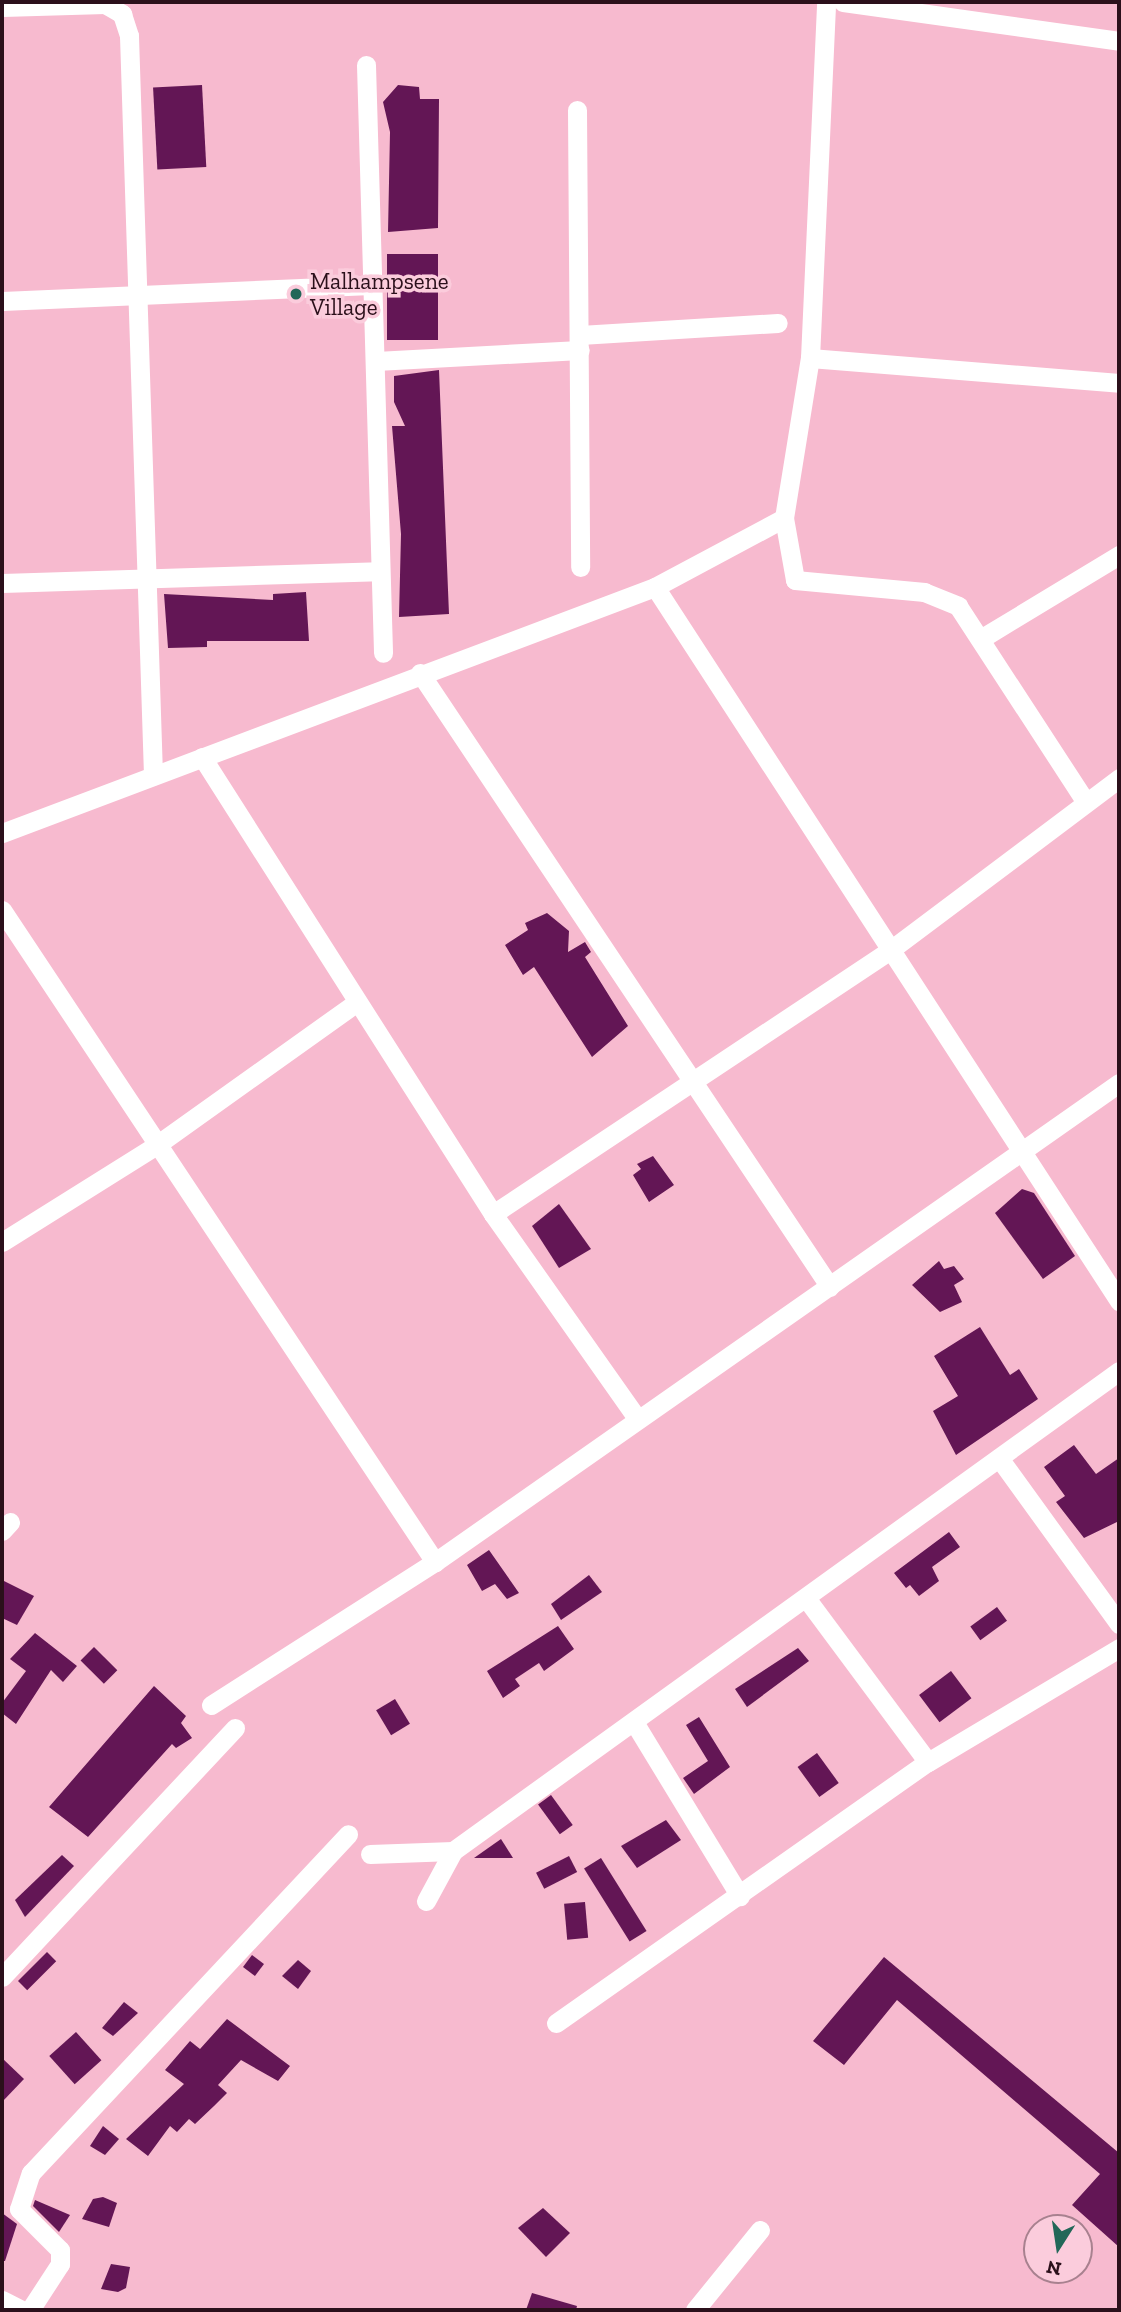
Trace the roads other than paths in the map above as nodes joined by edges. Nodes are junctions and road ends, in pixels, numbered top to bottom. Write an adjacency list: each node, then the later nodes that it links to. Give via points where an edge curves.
1 (826, 2): 12 (street)
2 (843, 2): 4 (street)
3 (2, 7): 8 (street, via 106,4 122,14 129,36)
4 (1119, 41)
5 (366, 65): 7 (street)
6 (577, 110): 11 (street)
7 (371, 285): 8 (street); 13 (street)
8 (138, 296): 9 (street); 19 (street)
9 (2, 301)
10 (778, 323): 11 (street)
11 (580, 343): 13 (street); 17 (street)
12 (810, 358): 14 (street); 15 (street)
13 (376, 361): 18 (street)
14 (1119, 383)
15 (783, 518): 21 (street); 22 (street, via 795,580 945,596)
16 (1119, 555): 22 (street)
17 (580, 567)
18 (378, 571): 19 (street); 23 (street)
19 (147, 580): 20 (street); 26 (street)
20 (2, 583)
21 (655, 587): 24 (street); 31 (street)
22 (982, 638): 28 (street)
23 (383, 653)
24 (421, 673): 25 (street); 33 (street)
25 (202, 757): 26 (street); 32 (street)
26 (153, 776): 29 (street)
27 (1119, 778): 28 (street)
28 (1084, 801): 31 (street)
29 (2, 833)
30 (2, 910): 35 (street)
31 (889, 951): 33 (street); 36 (street)
32 (356, 1003): 35 (street); 37 (street)
33 (693, 1083): 37 (street); 39 (street)
34 (1119, 1083): 36 (street)
35 (158, 1144): 38 (street); 44 (street)
36 (1023, 1151): 39 (street); 40 (street)
37 (493, 1214): 42 (street)
38 (2, 1242)
39 (830, 1287): 42 (street)
40 (1119, 1301)
41 (1119, 1371): 43 (street)
42 (636, 1417): 44 (street)
43 (999, 1458): 45 (street); 46 (street)
44 (435, 1562): 48 (street)
45 (806, 1598): 49 (street); 51 (street)
46 (1119, 1623)
47 (1119, 1648): 51 (street)
48 (211, 1705)
49 (634, 1722): 53 (street); 55 (street)
50 (235, 1728): 57 (street)
51 (928, 1762): 55 (street)
52 (348, 1834): 62 (street, via 31,2173 19,2209 60,2250 60,2264)
53 (453, 1851): 54 (street); 56 (street)
54 (370, 1854)
55 (740, 1896): 58 (street)
56 (426, 1901)
57 (2, 1978)
58 (556, 2024)
59 (760, 2230): 63 (street)
60 (2, 2300): 61 (street)
61 (23, 2310)
62 (30, 2310)
63 (695, 2310)

